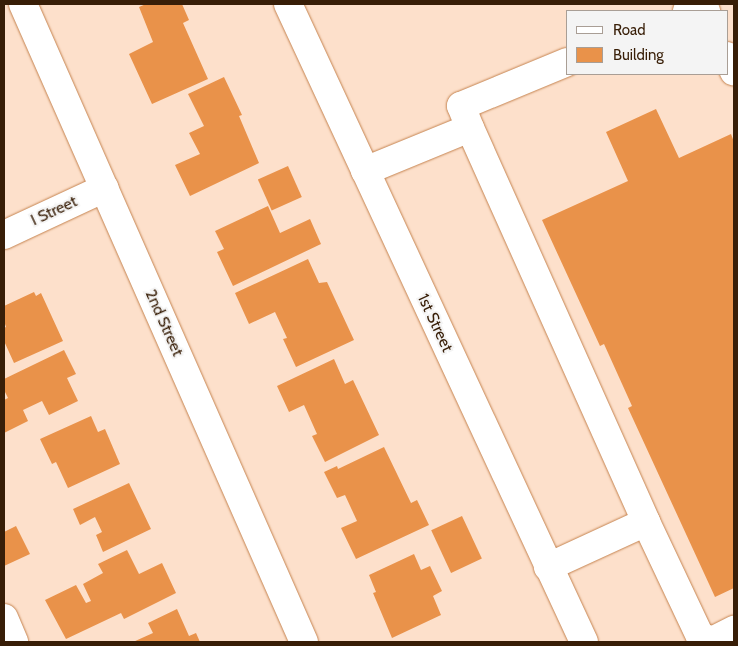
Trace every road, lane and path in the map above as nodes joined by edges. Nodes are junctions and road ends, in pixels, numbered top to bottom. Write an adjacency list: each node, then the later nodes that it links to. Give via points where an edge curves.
1 (24, 4): 10 (street, 2nd Street)
2 (288, 4): 9 (street, 1st Street)
3 (688, 10): 4 (street, via 703,4)
4 (706, 10)
5 (728, 58): 7 (street)
6 (566, 62): 8 (street, via 461,106)
7 (734, 72)
8 (470, 128): 9 (street); 12 (street)
9 (365, 171): 13 (street, 1st Street)
10 (105, 188): 11 (street, I Street); 17 (street, 2nd Street)
11 (4, 235)
12 (646, 522): 13 (street); 15 (street, via 700,636 712,641)
13 (548, 567): 18 (street, 1st Street)
14 (4, 618): 16 (street)
15 (734, 630)
16 (14, 642)
17 (304, 642)
18 (584, 642)

